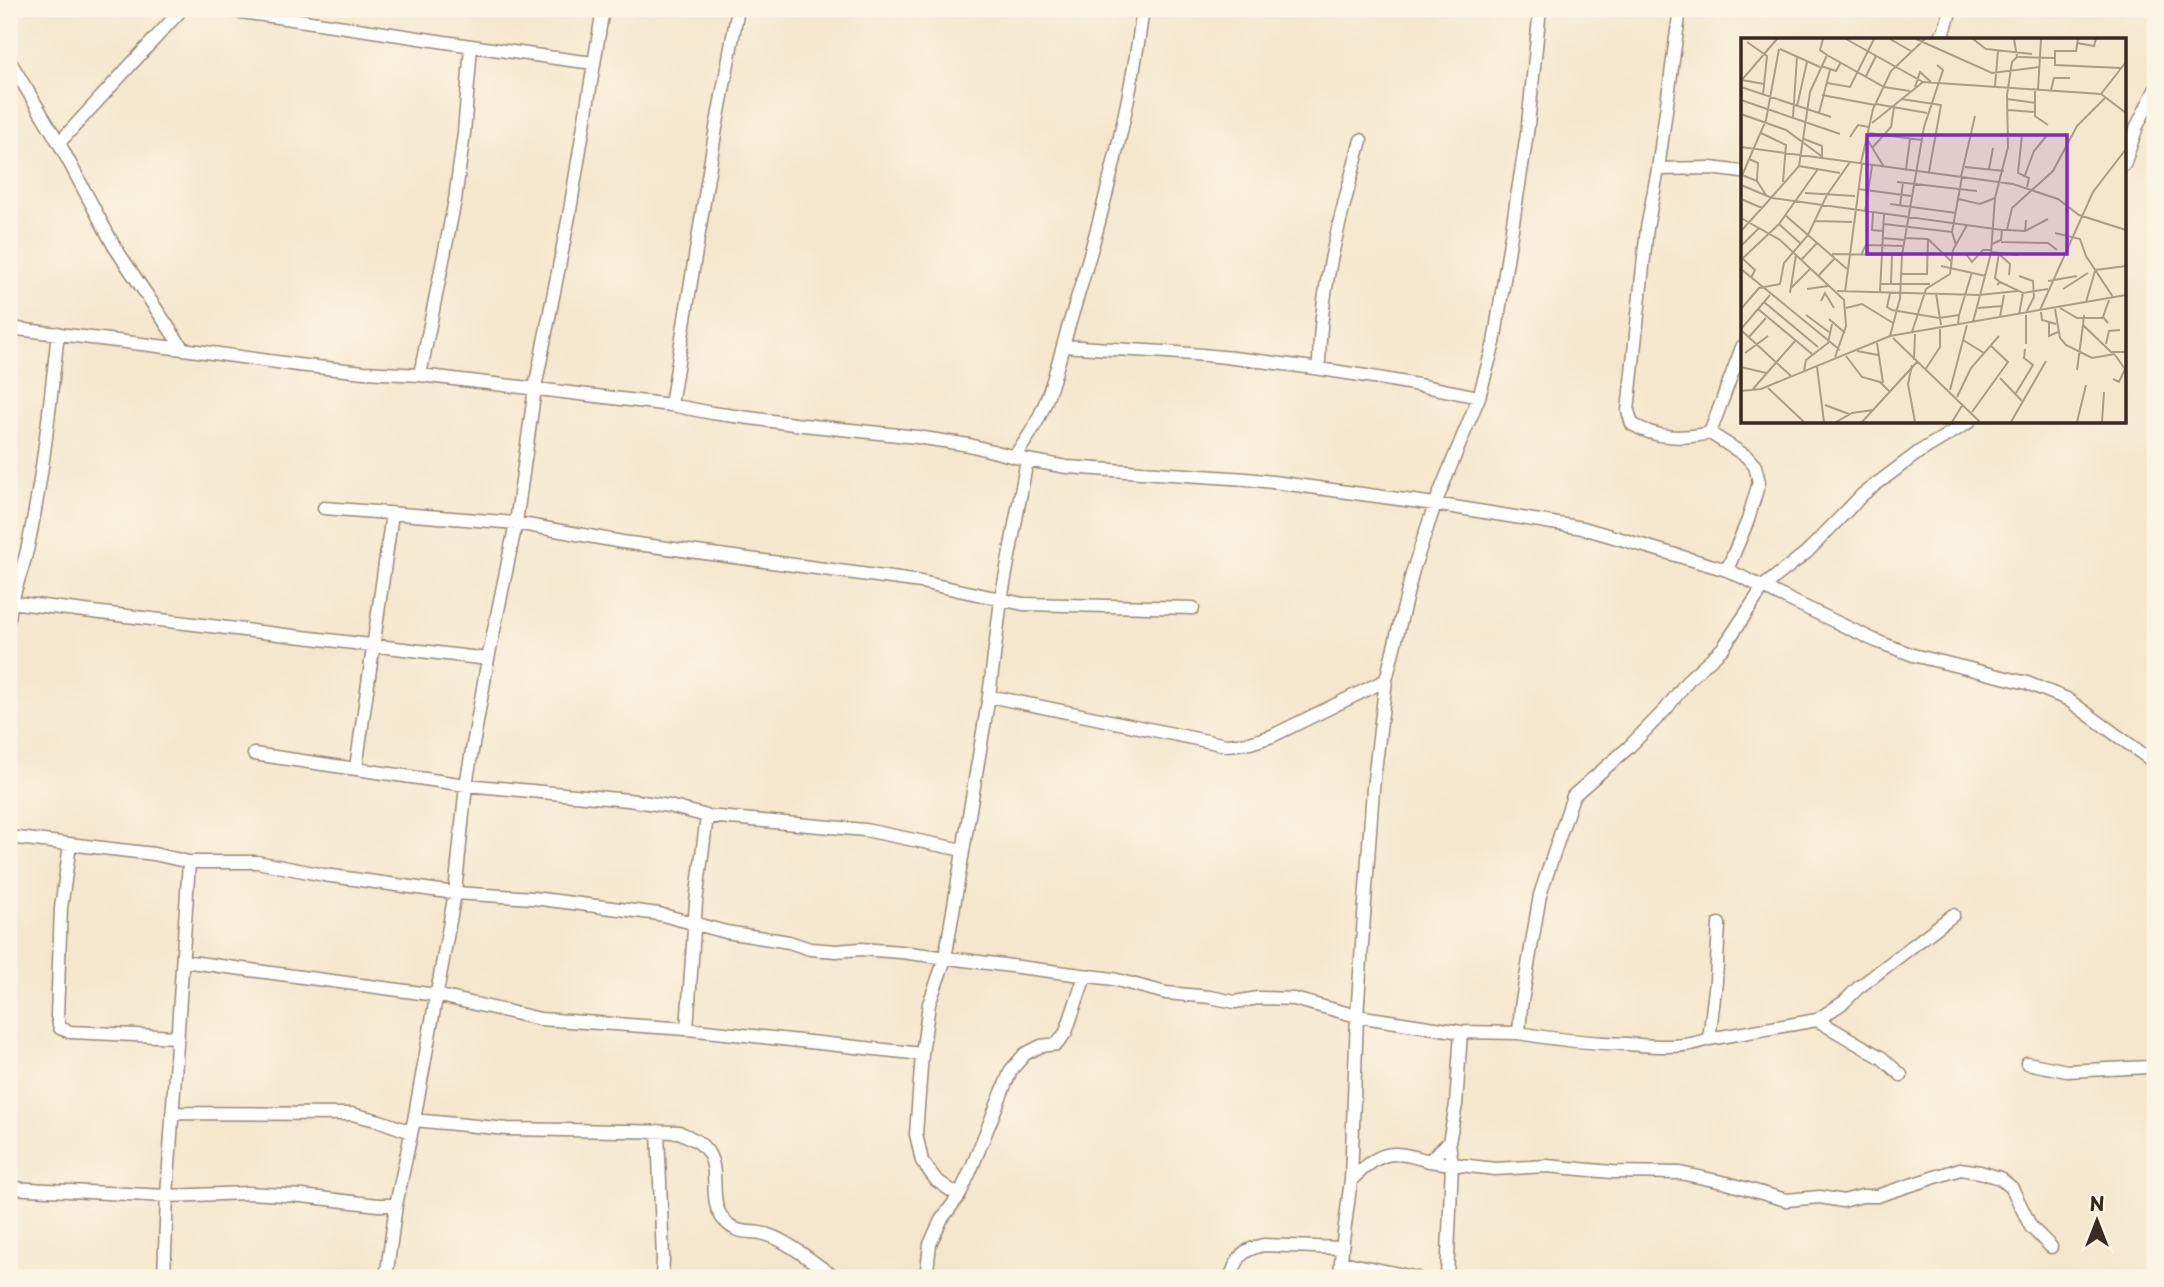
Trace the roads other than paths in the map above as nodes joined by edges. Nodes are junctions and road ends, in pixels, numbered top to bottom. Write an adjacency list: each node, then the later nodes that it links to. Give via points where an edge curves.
1 (182, 9): 15 (street)
2 (218, 9): 10 (street)
3 (603, 9): 12 (street)
4 (738, 9): 28 (street)
5 (1143, 9): 21 (street, via 1095,242)
6 (1540, 9): 27 (street, via 1504,288)
7 (1680, 9): 17 (street)
8 (1951, 9): 9 (street)
9 (1940, 38)
10 (471, 47): 12 (street); 25 (street, via 455,200)
11 (9, 60): 15 (street)
12 (593, 63): 26 (street)
13 (2155, 90): 16 (street)
14 (1361, 140): 24 (street, via 1329,270)
15 (59, 143): 22 (street, via 114,246)
16 (2126, 159)
17 (1658, 169): 18 (street); 30 (street, via 1647,228 1628,411 1632,424 1646,432 1685,438)
18 (1741, 172)
19 (9, 328): 20 (street)
20 (58, 333): 22 (street); 40 (street, via 28,547)
21 (1063, 346): 24 (street); 31 (street, via 1041,414)
22 (183, 349): 25 (street)
23 (1741, 350): 30 (street)
24 (1319, 368): 27 (street)
25 (420, 375): 26 (street)
26 (535, 388): 28 (street); 36 (street)
27 (1479, 397): 33 (street)
28 (671, 405): 31 (street, via 917,437)
29 (1966, 424): 38 (street, via 1863,494 1807,552)
30 (1710, 433): 37 (street, via 1746,456 1755,466 1759,482)
31 (1014, 456): 32 (street)
32 (1027, 460): 33 (street, via 1067,467 1246,479); 39 (street)
33 (1435, 504): 37 (street, via 1583,528); 45 (street)
34 (324, 508): 35 (street)
35 (392, 514): 36 (street); 43 (street)
36 (516, 523): 39 (street, via 663,548 921,582); 44 (street)
37 (1727, 570): 38 (street)
38 (1764, 586): 48 (street, via 1875,641 2027,683 2067,699); 68 (street, via 1723,648 1628,748 1573,796 1540,895)
39 (1001, 600): 41 (street); 46 (street)
40 (10, 602): 42 (street); 43 (street)
41 (1193, 608)
42 (9, 618)
43 (372, 645): 44 (street); 49 (street)
44 (488, 659): 50 (street)
45 (1386, 680): 46 (street, via 1272,736 1226,745); 64 (street, via 1373,788)
46 (989, 696): 54 (street)
47 (254, 754): 49 (street)
48 (2155, 763)
49 (356, 768): 50 (street)
50 (466, 785): 51 (street, via 628,800); 56 (street)
51 (707, 816): 54 (street, via 865,830); 59 (street)
52 (9, 837): 53 (street)
53 (70, 845): 55 (street); 69 (street, via 61,908 60,1028)
54 (963, 850): 60 (street)
55 (189, 862): 56 (street, via 257,862); 61 (street)
56 (455, 892): 59 (street, via 659,914); 63 (street)
57 (1953, 915): 65 (street)
58 (1719, 924): 70 (street)
59 (694, 925): 60 (street, via 810,949 860,949); 66 (street)
60 (945, 959): 62 (street); 71 (street, via 929,1004)
61 (183, 961): 63 (street); 69 (street)
62 (1085, 976): 64 (street, via 1235,1002 1294,999); 84 (street, via 1062,1038 1057,1044 1025,1054 1011,1070)
63 (436, 995): 66 (street, via 540,1019); 76 (street)
64 (1357, 1016): 67 (street); 81 (street)
65 (1817, 1020): 70 (street); 74 (street)
66 (687, 1029): 71 (street)
67 (1461, 1032): 68 (street); 78 (street)
68 (1519, 1033): 70 (street, via 1635,1045 1695,1045)
69 (178, 1037): 75 (street)
70 (1709, 1039)
71 (922, 1054): 84 (street, via 916,1134 922,1161 936,1180)
72 (2027, 1063): 73 (street, via 2067,1071)
73 (2155, 1069)
74 (1901, 1075)
75 (172, 1114): 76 (street, via 352,1114); 83 (street)
76 (413, 1126): 77 (street); 85 (street)
77 (658, 1131): 91 (street); 92 (street, via 679,1132 708,1152 714,1166 718,1211 734,1229 769,1235)
78 (1449, 1142): 79 (street); 80 (street)
79 (1429, 1161): 80 (street); 81 (street, via 1402,1153 1385,1155)
80 (1452, 1164): 86 (street, via 1680,1173 1786,1200 1820,1197 1843,1201 1877,1196 1960,1169 2000,1178 2012,1188 2031,1227); 97 (street)
81 (1351, 1180): 87 (street)
82 (9, 1188): 83 (street)
83 (167, 1196): 85 (street, via 248,1193); 89 (street)
84 (959, 1196): 93 (street, via 930,1244)
85 (396, 1205): 90 (street)
86 (2051, 1247)
87 (1342, 1248): 88 (street); 94 (street, via 1252,1247 1240,1255)
88 (1342, 1262): 95 (street); 96 (street)
89 (164, 1278)
90 (386, 1278)
91 (662, 1278)
92 (836, 1278)
93 (926, 1278)
94 (1230, 1278)
95 (1340, 1278)
96 (1418, 1278)
97 (1447, 1278)

